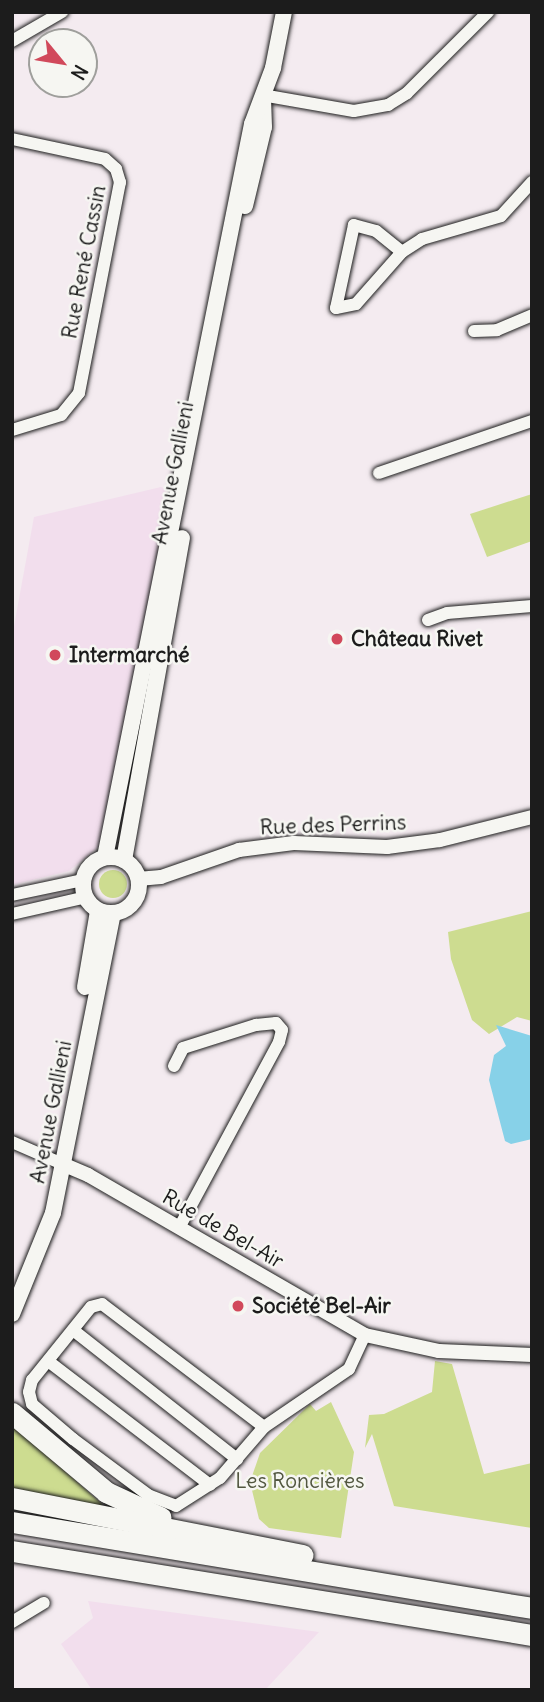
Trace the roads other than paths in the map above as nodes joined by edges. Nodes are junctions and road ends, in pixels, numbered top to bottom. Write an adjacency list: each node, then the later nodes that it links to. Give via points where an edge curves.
1 (62, 12): 5 (street)
2 (275, 12): 6 (main road, Avenue Gallieni)
3 (284, 12): 6 (main road, Avenue Gallieni)
4 (488, 12): 6 (street, via 407,93 388,105 343,110)
5 (12, 41)
6 (262, 94): 18 (main road, Avenue Gallieni, via 244,161); 19 (main road, Avenue Gallieni, via 264,127 192,483)
7 (12, 139): 13 (street, Rue René Cassin, via 104,159 116,169 120,182 79,393 61,415)
8 (532, 182): 9 (street, via 501,216 422,239)
9 (402, 252): 9 (street, via 356,304 336,308 354,225 376,231)
10 (532, 315): 11 (street, via 497,330)
11 (474, 331)
12 (532, 421): 14 (street)
13 (12, 430)
14 (379, 473)
15 (532, 606): 16 (street, via 447,612)
16 (428, 620)
17 (532, 817): 20 (street, Rue des Perrins, via 440,840 387,847 294,843 239,850 161,877)
18 (105, 857): 19 (main road); 21 (main road, via 91,864)
19 (124, 860): 20 (main road)
20 (138, 879): 23 (main road, via 130,905)
21 (84, 889): 22 (street); 23 (main road); 24 (street)
22 (12, 895)
23 (106, 912): 27 (main road, Avenue Gallieni)
24 (12, 914)
25 (174, 1066): 28 (street, via 183,1048 257,1025 276,1023 282,1030)
26 (13, 1144): 27 (street)
27 (59, 1163): 28 (street, Rue de Bel-Air); 29 (main road, Avenue Gallieni); 30 (main road, Avenue Gallieni, via 53,1213)
28 (179, 1228): 32 (street, Rue de Bel-Air)
29 (12, 1287)
30 (12, 1314)
31 (73, 1330): 34 (street); 36 (street, via 91,1307 110,1307); 37 (street)
32 (365, 1335): 33 (street, Rue de Bel-Air, via 439,1352); 36 (street, via 349,1369)
33 (532, 1355)
34 (48, 1362): 38 (street); 38 (street, via 32,1380 32,1404 73,1439 160,1501 176,1506)
35 (12, 1413): 41 (highway, via 106,1492 156,1516)
36 (264, 1427): 37 (street)
37 (237, 1459): 38 (street)
38 (210, 1485)
39 (12, 1498): 41 (highway)
40 (12, 1522): 43 (highway)
41 (246, 1543): 43 (highway, via 374,1569)
42 (12, 1551): 47 (highway)
43 (408, 1587): 45 (highway)
44 (44, 1603): 46 (street)
45 (532, 1608)
46 (12, 1622)
47 (532, 1635)

